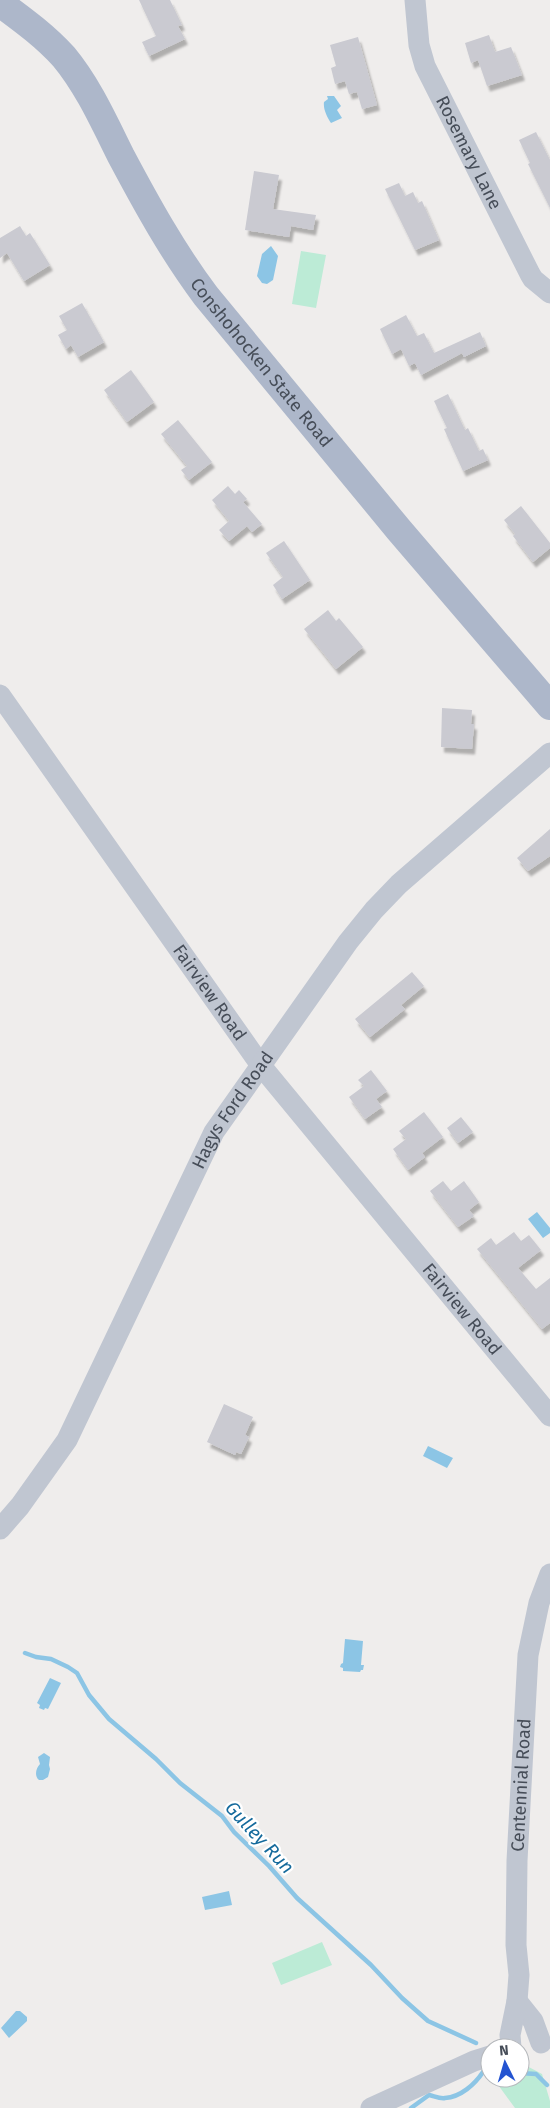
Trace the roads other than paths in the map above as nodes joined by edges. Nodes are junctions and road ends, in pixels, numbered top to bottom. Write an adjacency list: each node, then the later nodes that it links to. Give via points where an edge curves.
1 (415, 0): 3 (street, Rosemary Lane, via 419,45 432,84 530,274)
2 (0, 3): 5 (main road, Conshohocken State Road, via 47,40 78,76 162,232 206,296 393,523)
3 (550, 293)
4 (0, 695): 7 (street, Fairview Road)
5 (550, 706)
6 (550, 753): 7 (street, Hagys Ford Road, via 399,884 374,910)
7 (262, 1067): 8 (street, Fairview Road); 9 (street, Hagys Ford Road, via 235,1101 210,1141 68,1440)
8 (550, 1416)
9 (0, 1529)
10 (550, 1574): 11 (street, Centennial Road, via 539,1603 528,1654 517,1862)
11 (517, 2000): 12 (street, Centennial Road); 13 (street)
12 (510, 2038)
13 (545, 2042): 14 (street)
14 (530, 2045)
15 (480, 2059): 16 (street)
16 (371, 2108)

